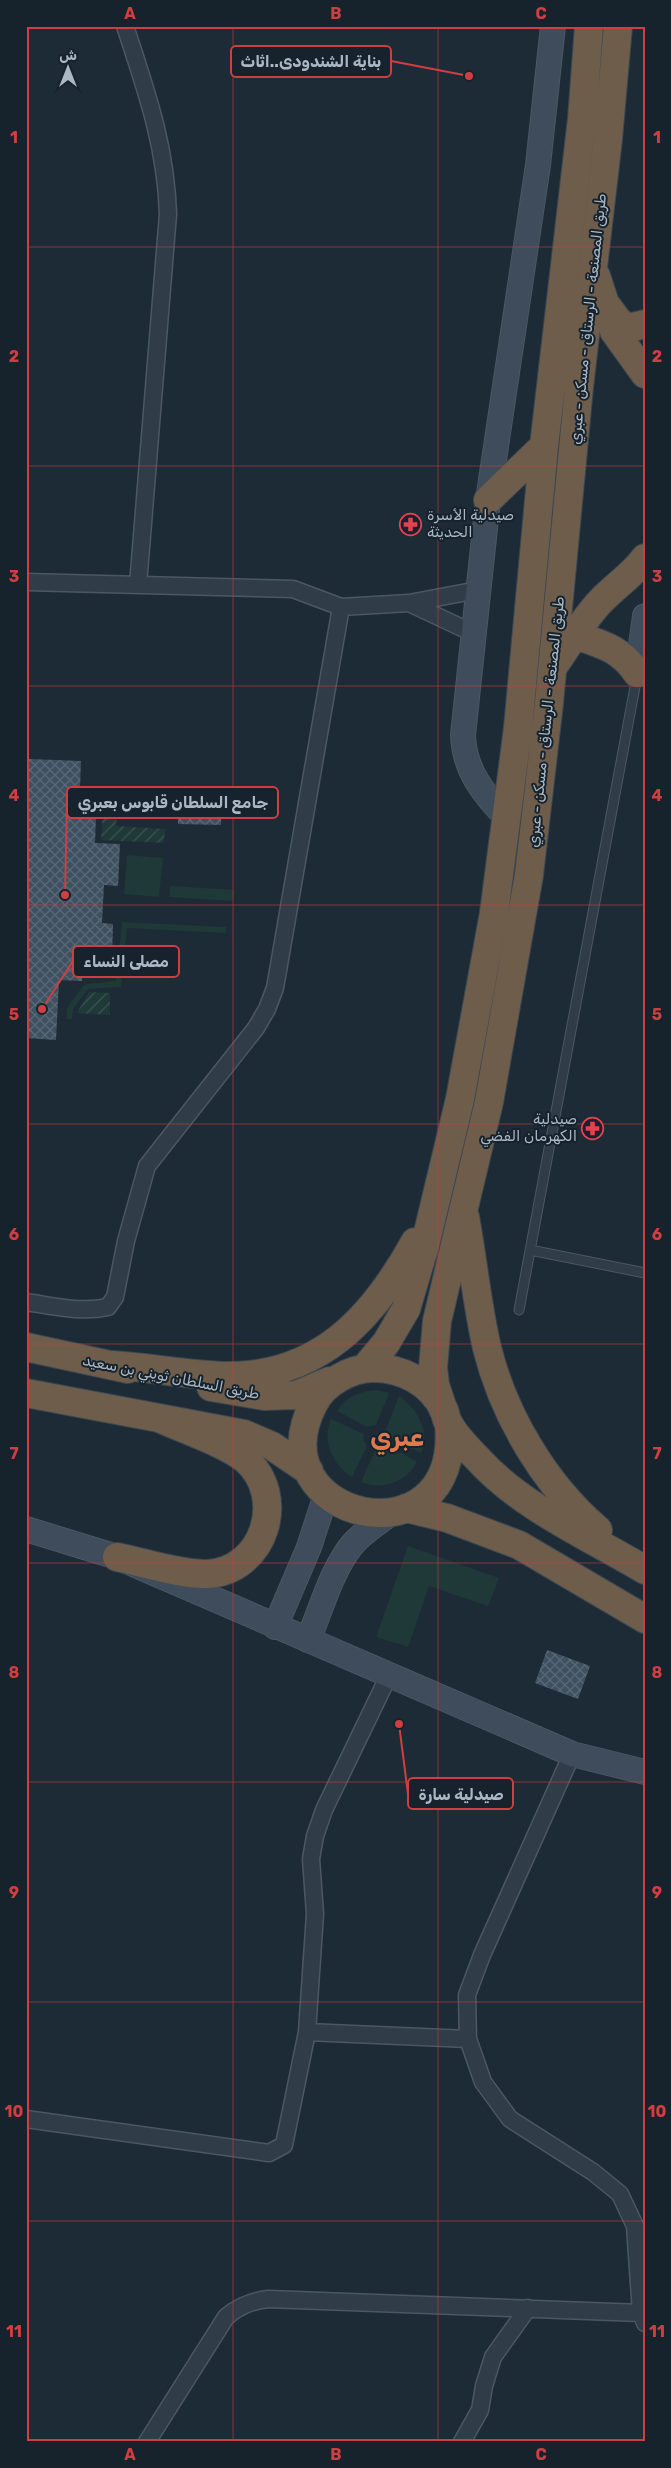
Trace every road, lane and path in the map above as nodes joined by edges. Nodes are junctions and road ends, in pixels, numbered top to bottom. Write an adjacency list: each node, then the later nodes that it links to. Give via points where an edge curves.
1 (125, 26): 13 (street, via 158,131 168,214)
2 (554, 26): 10 (street, via 538,165)
3 (589, 26): 9 (highway, طريق المصنعة - الرستاق - مسكن - عبري, via 582,119)
4 (618, 26): 5 (highway, طريق المصنعة - الرستاق - مسكن - عبري)
5 (593, 266): 6 (highway); 20 (highway, طريق المصنعة - الرستاق - مسكن - عبري)
6 (606, 304): 7 (highway, via 618,323 624,326); 8 (highway, via 614,331)
7 (645, 324)
8 (645, 374)
9 (544, 446): 10 (highway); 22 (highway, طريق المصنعة - الرستاق - مسكن - عبري)
10 (488, 500): 14 (street)
11 (645, 558): 19 (highway, via 634,573 597,605)
12 (26, 582): 13 (street)
13 (138, 585): 16 (street, via 293,589)
14 (478, 590): 15 (street); 18 (street)
15 (409, 603): 16 (street); 18 (street)
16 (341, 607): 27 (street, via 274,988 267,1009 256,1028 147,1166 115,1297 108,1307 73,1309)
17 (645, 616): 21 (street)
18 (473, 633): 22 (street, via 463,735 465,754 480,786)
19 (575, 635): 20 (highway); 21 (highway, via 620,653)
20 (552, 668): 24 (highway, طريق المصنعة - الرستاق - مسكن - عبري, via 520,934 491,1094)
21 (637, 673): 25 (lane)
22 (508, 819): 23 (highway, طريق المصنعة - الرستاق - مسكن - عبري, via 481,989)
23 (437, 1198): 30 (highway, via 407,1257 378,1301 347,1334 322,1350 275,1370 225,1376); 31 (highway, طريق المصنعة - الرستاق - مسكن - عبري, via 406,1309 386,1343)
24 (463, 1207): 33 (highway, طريق المصنعة - الرستاق - مسكن - عبري, via 434,1339 433,1368); 40 (highway, via 488,1349 517,1424 548,1475 580,1514)
25 (530, 1250): 26 (lane); 28 (lane)
26 (645, 1273)
27 (26, 1302)
28 (519, 1310)
29 (26, 1347): 30 (highway, طريق السلطان ثويني بن سعيد)
30 (111, 1365): 31 (highway, طريق السلطان ثويني بن سعيد, via 264,1396 297,1395)
31 (354, 1372): 33 (highway, via 389,1368 411,1376 430,1390); 35 (highway, via 327,1387 315,1400 307,1417 303,1435)
32 (26, 1392): 34 (highway)
33 (446, 1417): 37 (highway, via 450,1445 438,1483 424,1498); 40 (highway, via 479,1460 523,1498)
34 (159, 1418): 35 (highway, via 244,1434 272,1446); 39 (highway, via 244,1458 266,1489 269,1508 266,1527 258,1545 244,1560 226,1570 207,1574)
35 (309, 1471): 36 (highway)
36 (326, 1495): 37 (highway, via 356,1512); 42 (street, via 309,1548)
37 (399, 1511): 41 (highway, via 447,1518 518,1545); 43 (street, via 351,1546 340,1564)
38 (26, 1529): 39 (street)
39 (118, 1557): 42 (street)
40 (645, 1568)
41 (645, 1620)
42 (274, 1627): 43 (street)
43 (308, 1640): 44 (street)
44 (389, 1675): 45 (street); 47 (street, via 324,1810 315,1836 311,1859 315,1914)
45 (572, 1754): 46 (street); 48 (street, via 467,1995)
46 (645, 1772)
47 (307, 2032): 48 (street); 49 (street, via 284,2145 269,2153)
48 (468, 2039): 51 (street, via 483,2082 510,2119 593,2172 620,2194 635,2226)
49 (26, 2119)
50 (528, 2308): 51 (street); 52 (street, via 278,2299 252,2301 226,2317); 53 (street, via 493,2357 480,2410)
51 (643, 2318)
52 (147, 2442)
53 (462, 2442)

